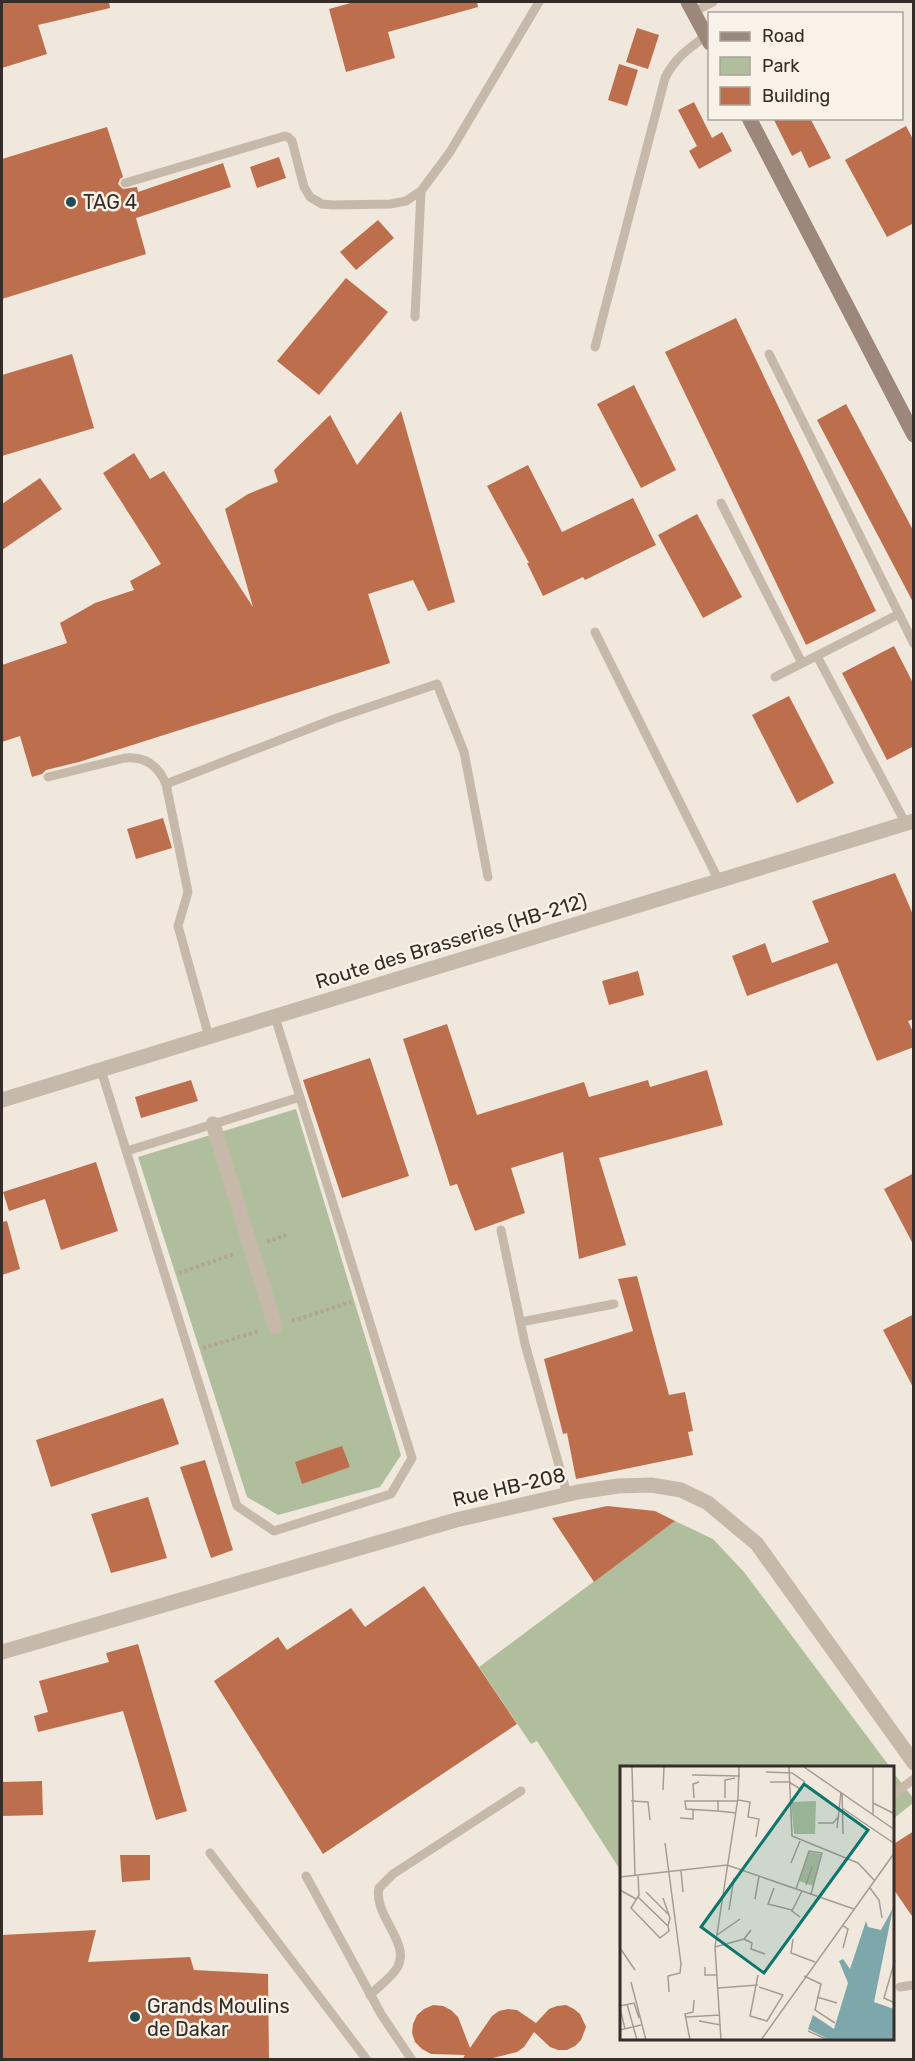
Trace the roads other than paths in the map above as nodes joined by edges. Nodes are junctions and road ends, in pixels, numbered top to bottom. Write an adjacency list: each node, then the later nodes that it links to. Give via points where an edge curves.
1 (539, 2): 7 (lane, via 450,152)
2 (713, 2): 3 (lane)
3 (691, 7): 4 (street)
4 (708, 40): 9 (lane, via 685,51 665,78)
5 (750, 120): 11 (street)
6 (125, 183): 7 (lane, via 285,136 292,141 304,187 310,197 322,204 390,204 406,201)
7 (421, 191): 8 (lane)
8 (415, 317)
9 (595, 347)
10 (769, 354): 13 (lane)
11 (914, 435)
12 (721, 502): 17 (lane)
13 (899, 614): 15 (lane); 16 (lane)
14 (595, 632): 23 (lane)
15 (914, 644)
16 (817, 656): 17 (lane); 21 (lane)
17 (802, 663): 18 (lane)
18 (775, 677)
19 (48, 777): 20 (lane, via 137,757 152,764)
20 (166, 784): 22 (lane, via 437,684 464,752); 25 (lane, via 188,892 178,926)
21 (910, 822): 23 (street, Route des Brasseries (HB-212))
22 (488, 877)
23 (719, 881): 24 (street, Route des Brasseries (HB-212))
24 (275, 1017): 25 (street, Route des Brasseries (HB-212)); 27 (lane)
25 (209, 1037): 26 (street, Route des Brasseries (HB-212))
26 (101, 1070): 28 (street, Route des Brasseries (HB-212)); 30 (lane)
27 (300, 1097): 29 (lane); 30 (lane, via 412,1458 391,1494 274,1531 237,1506)
28 (2, 1100)
29 (213, 1124): 30 (lane); 34 (street)
30 (127, 1151)
31 (501, 1230): 33 (lane)
32 (614, 1304): 33 (lane)
33 (521, 1322): 35 (lane)
34 (275, 1326)
35 (567, 1494): 36 (street, Rue HB-208, via 456,1520); 37 (street, Rue HB-208, via 651,1485 681,1490 708,1503 757,1544)
36 (2, 1652)
37 (914, 1764)
38 (914, 1779): 40 (lane)
39 (521, 1791): 45 (lane, via 393,1874 380,1888 379,1903 399,1944 400,1955 398,1968)
40 (894, 1794)
41 (210, 1853): 46 (lane)
42 (306, 1876): 45 (lane)
43 (914, 1985): 44 (lane)
44 (900, 1987)
45 (370, 1995): 47 (lane)
46 (367, 2060)
47 (412, 2060)

